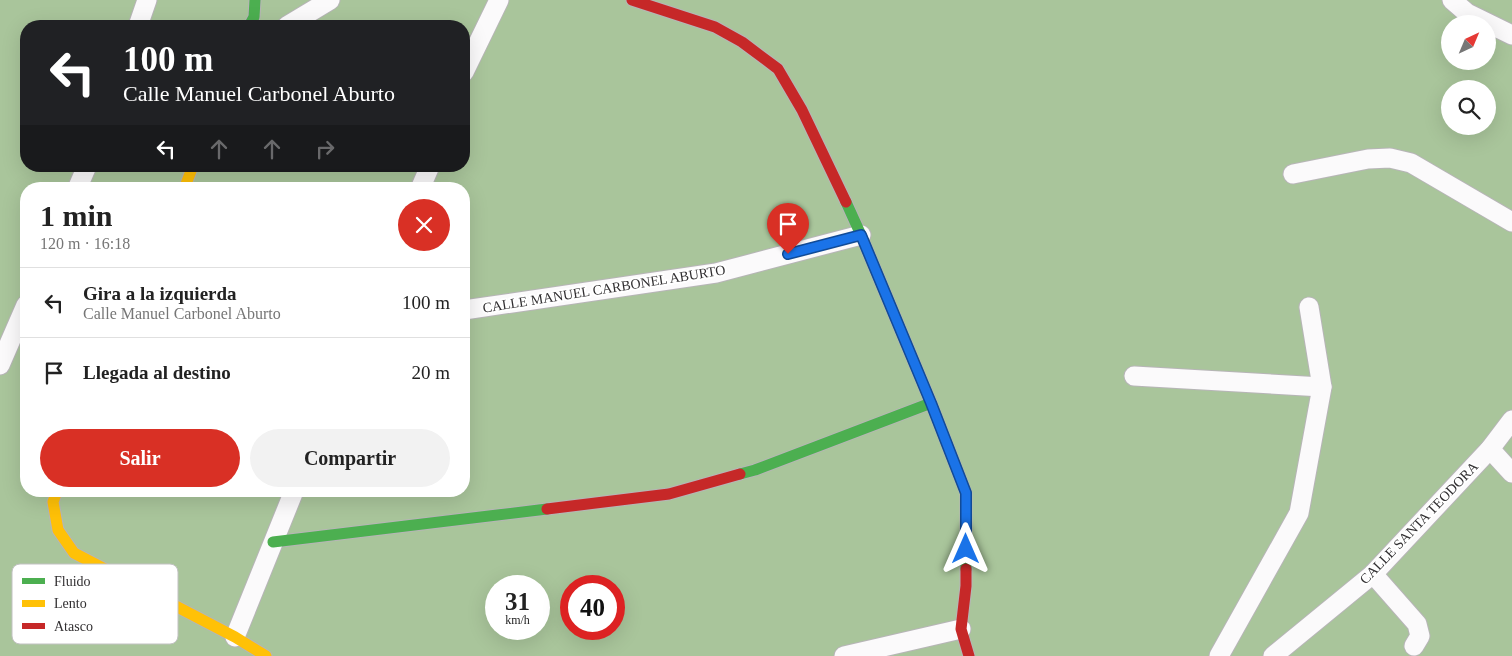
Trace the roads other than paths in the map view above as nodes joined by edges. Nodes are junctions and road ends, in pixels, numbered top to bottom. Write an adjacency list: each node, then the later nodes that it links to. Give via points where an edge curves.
1 (147, 0): 8 (street)
2 (255, 0): 9 (street)
3 (330, 0): 10 (street)
4 (499, 0): 12 (street)
5 (632, 0): 15 (street, via 715,27 778,69 802,110)
6 (1452, 0): 7 (street)
7 (1471, 6): 11 (street)
8 (140, 20)
9 (253, 20)
10 (297, 20)
11 (1512, 35)
12 (470, 60)
13 (1293, 174): 14 (street, via 1368,159 1390,158 1411,163)
14 (1512, 222)
15 (861, 235): 17 (street, CALLE MANUEL CARBONEL ABURTO, via 716,274); 22 (street)
16 (1309, 307): 21 (street)
17 (470, 309)
18 (20, 319): 19 (street)
19 (0, 365)
20 (1134, 376): 21 (street)
21 (1322, 387): 38 (street, via 1299,513)
22 (931, 403): 28 (street, via 755,470 669,494); 32 (street, via 966,493 966,586)
23 (1512, 420): 24 (street, CALLE SANTA TEODORA)
24 (1490, 449): 25 (street); 30 (street, CALLE SANTA TEODORA)
25 (1512, 472)
26 (55, 497): 29 (street, via 58,530 74,553)
27 (292, 497): 28 (street)
28 (273, 542): 33 (street)
29 (95, 564)
30 (1372, 574): 34 (street, via 1417,624 1420,636); 39 (street, CALLE SANTA TEODORA)
31 (178, 607): 33 (street)
32 (960, 629): 36 (street); 37 (street)
33 (235, 637): 35 (street)
34 (1414, 646)
35 (266, 656)
36 (844, 656)
37 (969, 656)
38 (1219, 656)
39 (1273, 656)

